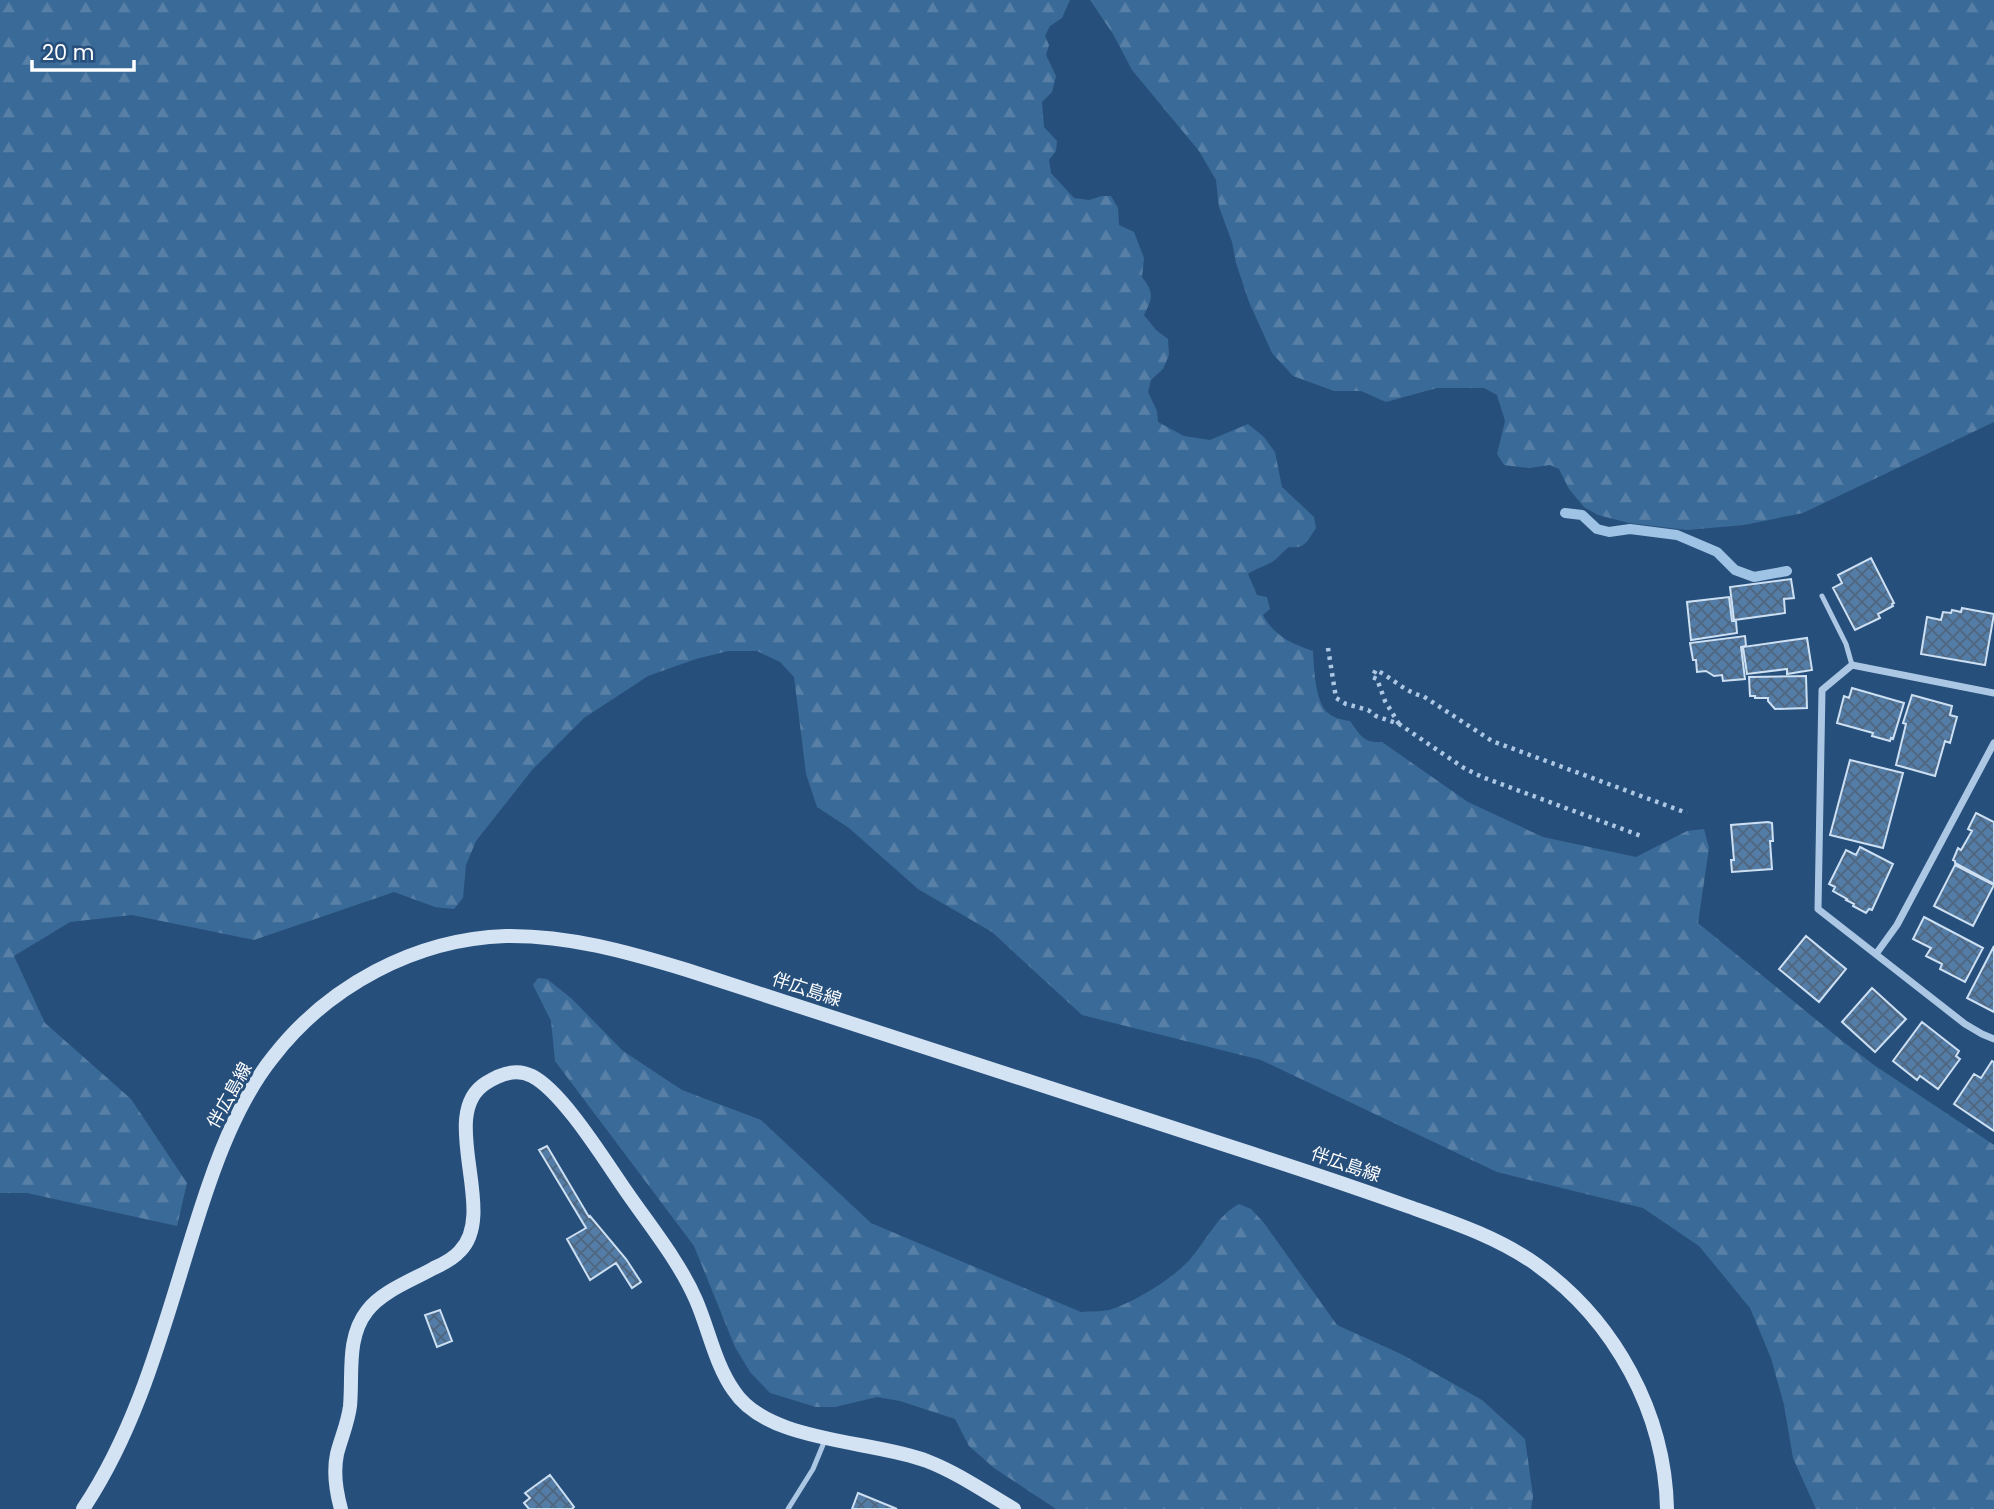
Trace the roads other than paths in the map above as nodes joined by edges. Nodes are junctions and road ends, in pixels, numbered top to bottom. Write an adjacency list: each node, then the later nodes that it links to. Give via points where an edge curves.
1 (1822, 596): 2 (lane)
2 (1852, 665): 3 (street); 5 (street, via 1822,690 1818,909)
3 (1994, 693)
4 (1994, 743): 5 (street)
5 (1877, 954): 6 (street, via 1965,1024)
6 (1994, 1038)
7 (826, 1438): 9 (main road, via 768,1420 744,1405 721,1368 680,1268 586,1134 532,1076 503,1074 483,1084 470,1099 465,1122 473,1207 462,1250 388,1293 369,1307 359,1322 353,1342 350,1410 336,1457); 10 (lane); 11 (main road, via 925,1460)
8 (83, 1509): 12 (main road, 伴広島線, via 121,1444 137,1403 223,1147 272,1058 297,1029 355,982 446,944 506,936 571,940 644,957 1344,1183 1505,1245 1571,1294 1620,1352 1641,1392 1658,1441)
9 (341, 1509)
10 (788, 1509)
11 (1014, 1509)
12 (1667, 1509)

